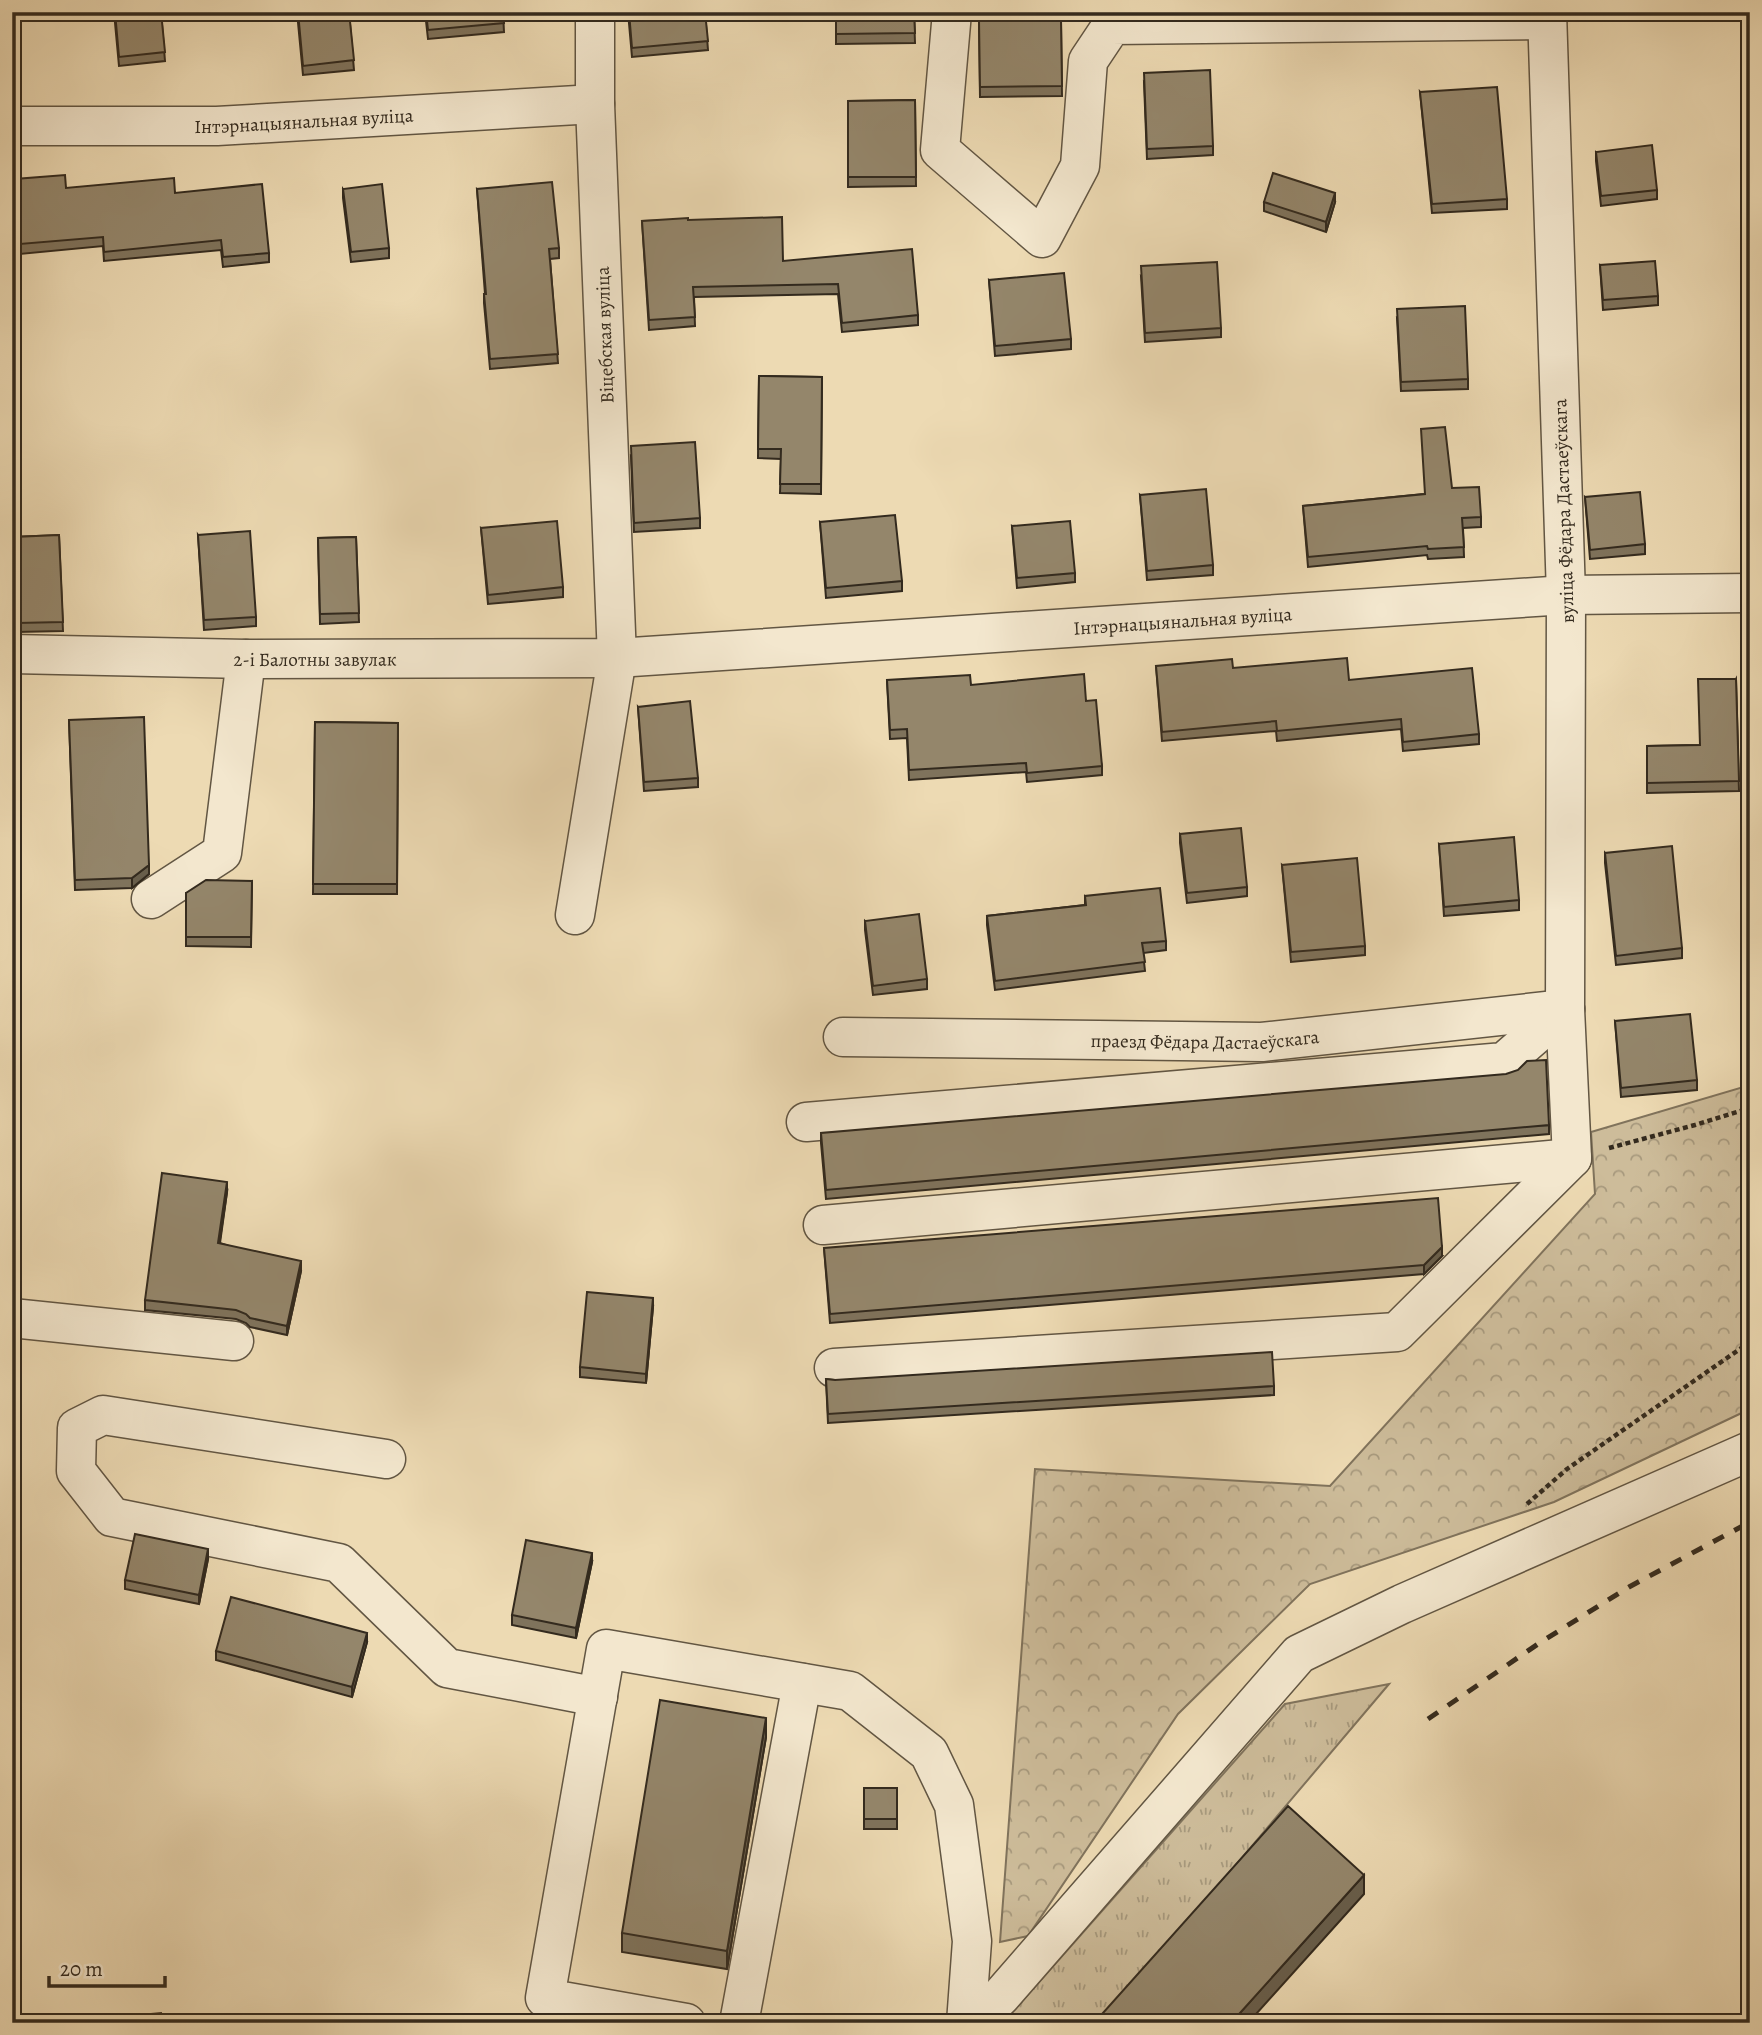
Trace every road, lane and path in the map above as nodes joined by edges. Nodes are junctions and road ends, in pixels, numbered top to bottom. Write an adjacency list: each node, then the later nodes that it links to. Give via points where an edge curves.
1 (595, 12): 4 (street, Віцебская вуліца)
2 (952, 12): 3 (street, via 940,149 1042,238 1080,166 1088,61 1112,25)
3 (1547, 16): 7 (street, вуліца Фёдара Дастаеўскага)
4 (595, 104): 5 (street, Інтэрнацыянальная вуліца, via 216,126); 9 (street, Віцебская вуліца)
5 (12, 126)
6 (1750, 593): 7 (street, Інтэрнацыянальная вуліца)
7 (1566, 595): 9 (street, Інтэрнацыянальная вуліца); 13 (street, вуліца Фёдара Дастаеўскага)
8 (12, 654): 10 (street, 2-і Балотны завулак)
9 (617, 658): 10 (street, 2-і Балотны завулак); 12 (street, Віцебская вуліца)
10 (246, 659): 11 (street, via 222,853)
11 (151, 899)
12 (575, 915)
13 (1565, 1009): 14 (street, праезд Фёдара Дастаеўскага, via 1262,1042); 16 (street, via 1504,1062); 17 (street, вуліца Фёдара Дастаеўскага)
14 (843, 1037)
15 (1750, 1108): 17 (path)
16 (806, 1122)
17 (1572, 1158): 18 (street); 22 (street, via 1397,1332)
18 (823, 1224)
19 (12, 1318): 20 (street)
20 (234, 1341)
21 (1750, 1342): 25 (path, via 1567,1469)
22 (834, 1368)
23 (1750, 1451): 31 (street, via 1299,1654)
24 (386, 1459): 27 (street, via 103,1415 77,1428 76,1471 112,1517 339,1563 447,1668)
25 (1519, 1511)
26 (802, 1683): 27 (street, via 606,1649); 29 (street); 30 (street, via 849,1691 929,1753 954,1805 972,1941)
27 (598, 1697): 28 (street, via 545,1997)
28 (686, 2023)
29 (739, 2023)
30 (966, 2023)
31 (973, 2023)

